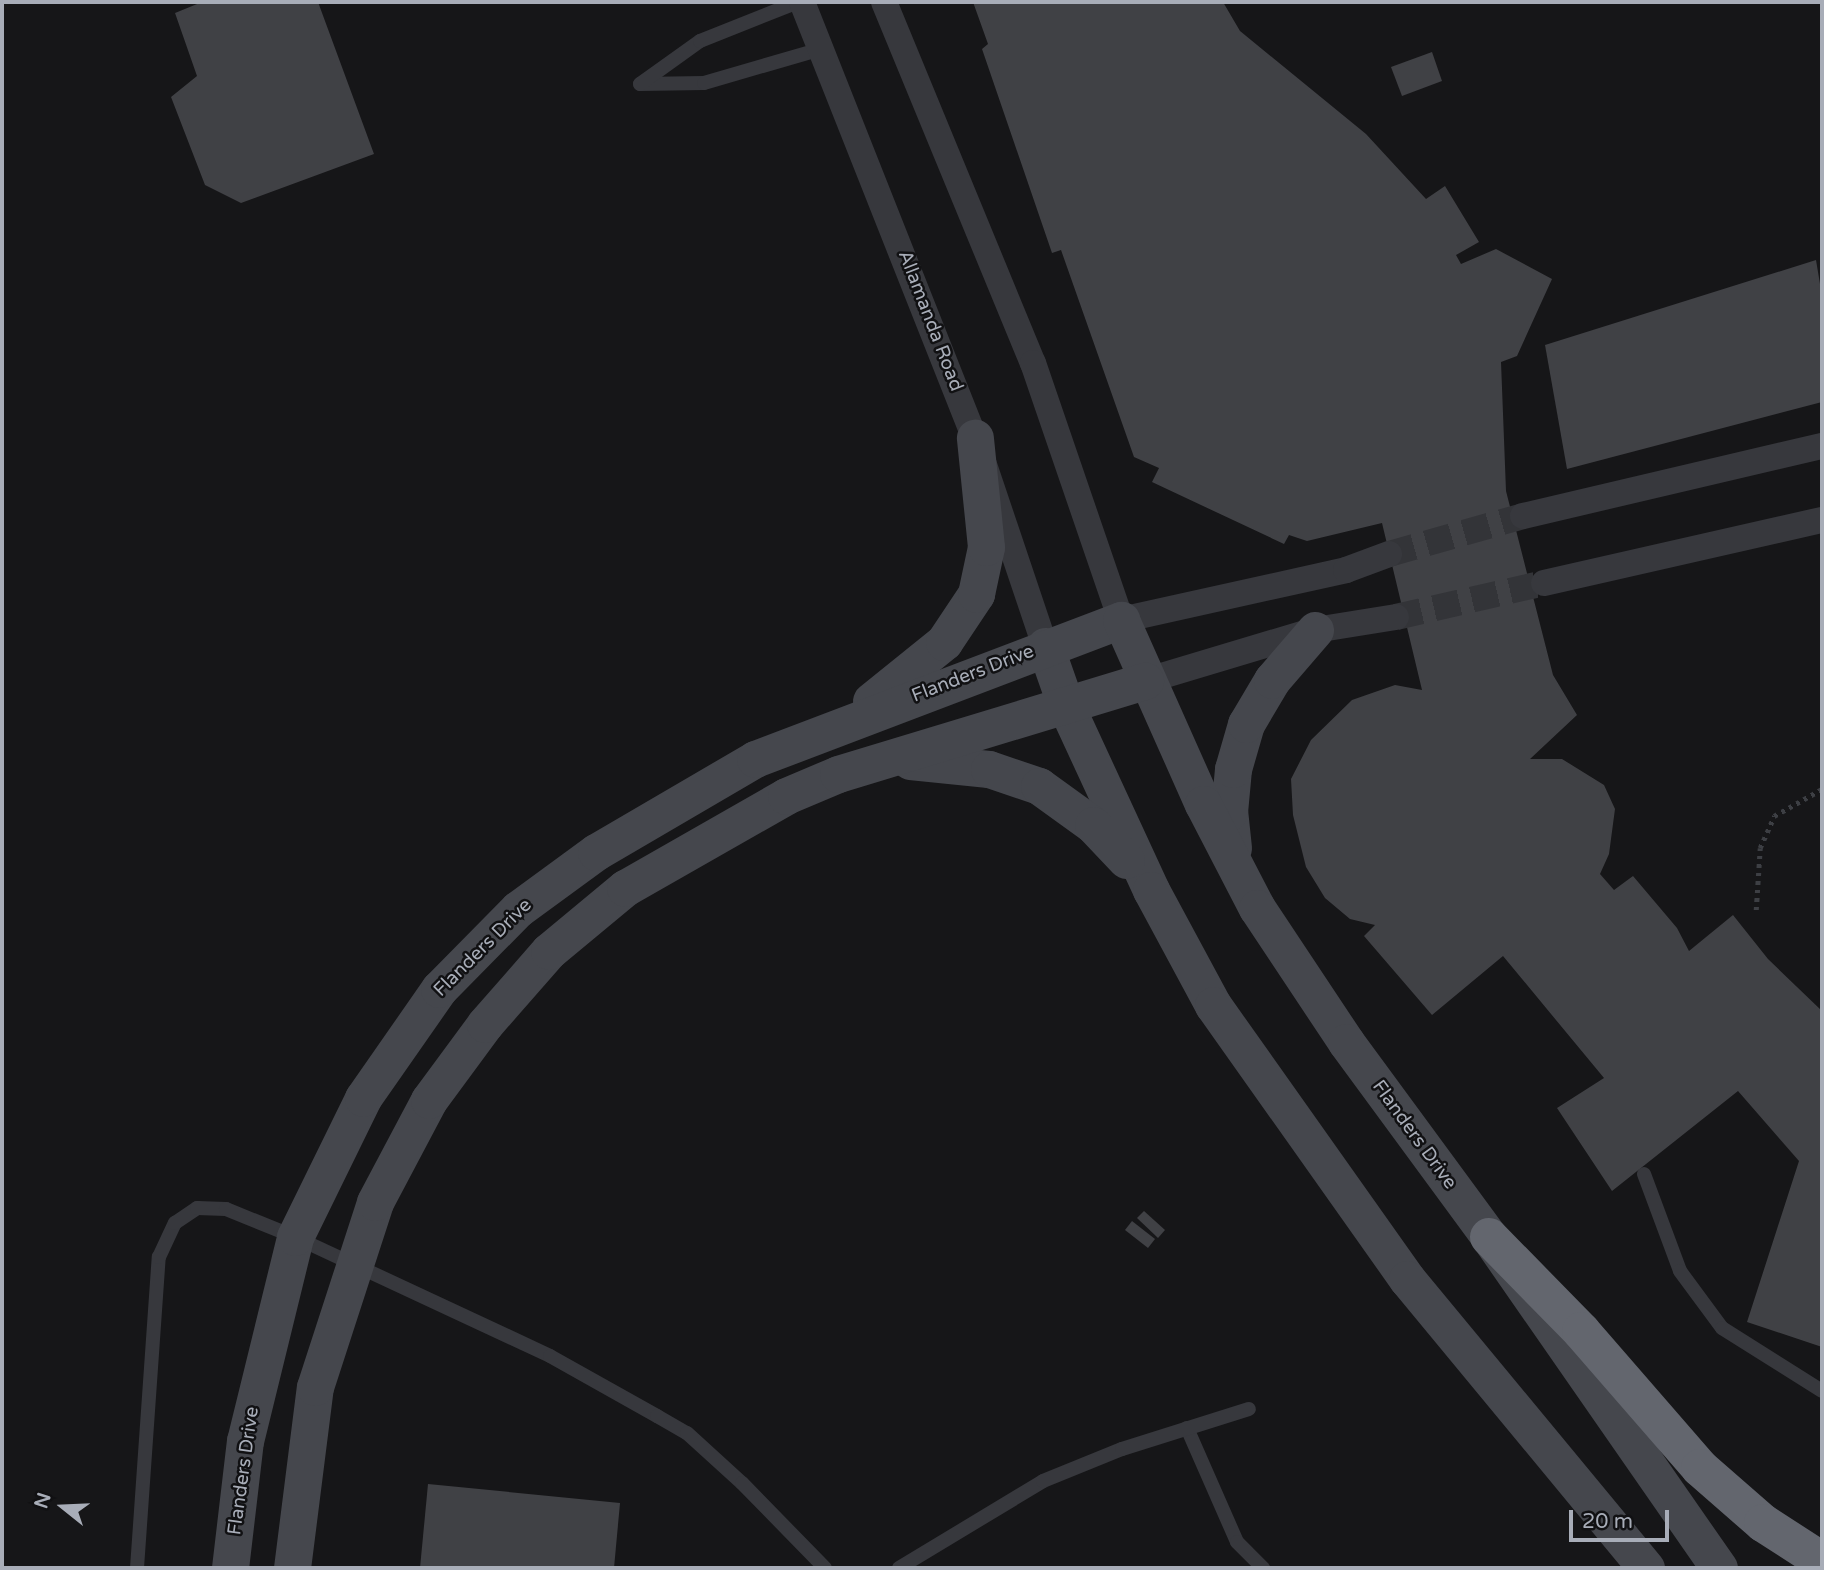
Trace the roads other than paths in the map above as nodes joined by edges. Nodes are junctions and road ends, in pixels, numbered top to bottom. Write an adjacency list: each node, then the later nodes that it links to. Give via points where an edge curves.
1 (800, 2): 3 (street, Allamanda Road); 3 (lane, via 700,41 640,84 705,83)
2 (884, 2): 11 (street, via 1033,363)
3 (821, 49): 4 (street, Allamanda Road)
4 (975, 438): 13 (street, Allamanda Road); 16 (street, via 986,547 976,594 944,642)
5 (1822, 446): 6 (street)
6 (1523, 516)
7 (1822, 520): 9 (street)
8 (1389, 554): 11 (street, via 1346,570)
9 (1544, 583)
10 (1396, 618): 12 (street)
11 (1121, 620): 13 (street, Flanders Drive); 14 (street, Flanders Drive)
12 (1315, 630): 14 (street); 18 (street, via 1272,680 1246,724 1233,769 1229,813)
13 (1045, 646): 15 (street, Flanders Drive); 16 (street, Flanders Drive)
14 (1145, 681): 15 (street); 18 (street, Flanders Drive, via 1203,804)
15 (1066, 706): 17 (street); 19 (street, Flanders Drive)
16 (833, 728): 21 (street, Flanders Drive, via 755,759 691,795 596,852 518,909 439,989 363,1098)
17 (879, 762): 19 (street, via 932,761 989,769 1039,786 1093,825); 23 (street, via 786,796 714,835 625,888 550,951 485,1024 429,1100 375,1202)
18 (1235, 859): 22 (street, Flanders Drive, via 1257,908 1339,1031)
19 (1151, 890): 34 (street, Flanders Drive, via 1213,1005 1398,1268)
20 (1644, 1174): 24 (lane, via 1680,1271 1722,1328)
21 (295, 1237): 23 (lane); 28 (lane, via 226,1209 197,1208 174,1223 166,1236 155,1295); 29 (street, Flanders Drive, via 245,1441)
22 (1489, 1237): 27 (highway, via 1581,1331 1700,1468 1763,1523); 35 (street, Flanders Drive)
23 (353, 1265): 30 (street, via 315,1387); 31 (lane, via 551,1356 687,1433)
24 (1822, 1391)
25 (1249, 1409): 26 (lane)
26 (1187, 1428): 32 (lane, via 1043,1481); 33 (lane, via 1237,1542)
27 (1822, 1560)
28 (137, 1568)
29 (230, 1568)
30 (292, 1568)
31 (825, 1568)
32 (899, 1568)
33 (1263, 1568)
34 (1646, 1568)
35 (1719, 1568)

